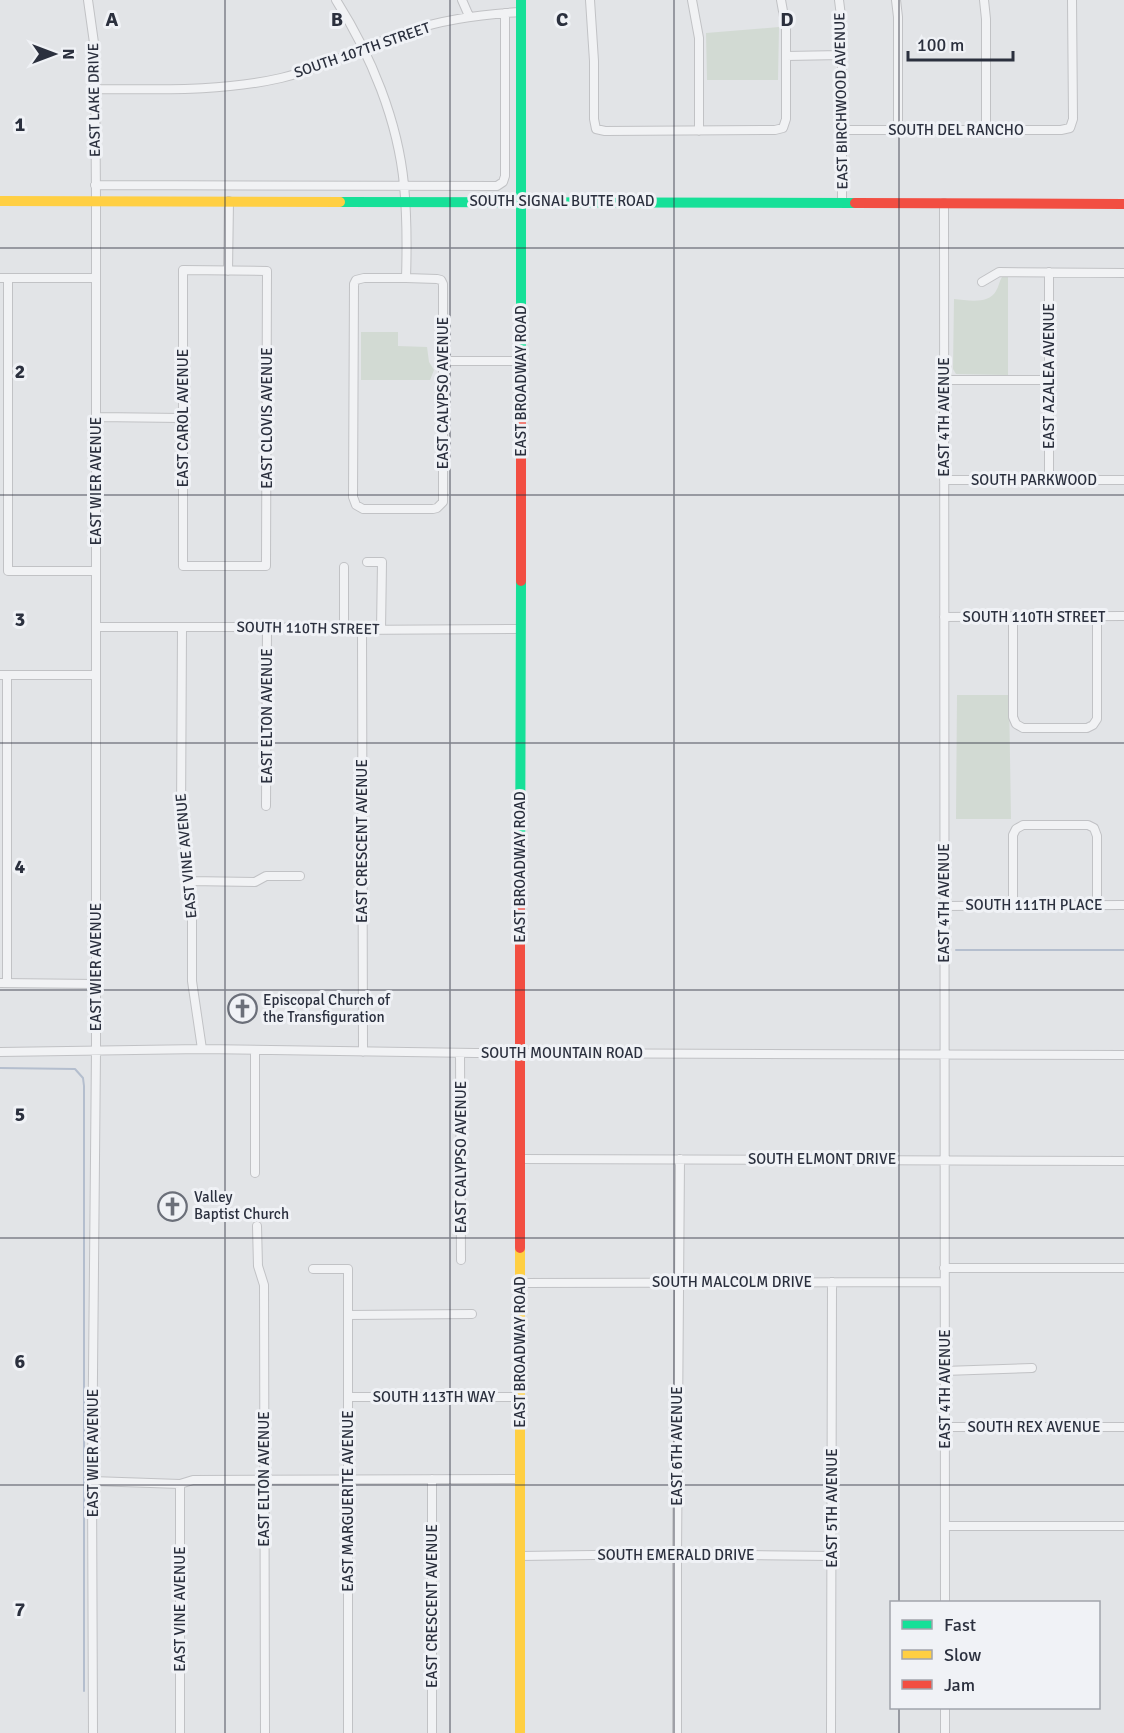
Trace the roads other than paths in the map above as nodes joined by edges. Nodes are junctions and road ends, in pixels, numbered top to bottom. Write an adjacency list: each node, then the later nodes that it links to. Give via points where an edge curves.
1 (88, 0): 18 (street, EAST LAKE DRIVE, via 95,50)
2 (336, 0): 15 (street)
3 (462, 0): 14 (street)
4 (521, 0): 12 (main road, EAST BROADWAY ROAD)
5 (590, 0): 22 (street, via 596,129)
6 (692, 0): 22 (street, via 699,38)
7 (781, 0): 17 (street)
8 (839, 0): 16 (street, EAST BIRCHWOOD AVENUE)
9 (896, 0): 20 (street)
10 (984, 0): 21 (street)
11 (1072, 0): 21 (street, SOUTH DEL RANCHO, via 1071,128)
12 (521, 12): 13 (street, SOUTH 107TH STREET); 29 (main road, EAST BROADWAY ROAD)
13 (505, 13): 14 (street, SOUTH 107TH STREET); 24 (street, SOUTH SIGNAL BUTTE ROAD, via 503,182 497,186)
14 (469, 16): 15 (street, SOUTH 107TH STREET, via 411,31)
15 (364, 49): 18 (street, SOUTH 107TH STREET, via 320,67 241,85); 24 (street, via 385,102)
16 (842, 55): 17 (street); 19 (street, EAST BIRCHWOOD AVENUE)
17 (786, 56): 22 (street, via 783,128)
18 (95, 89): 23 (street, EAST LAKE DRIVE)
19 (842, 130): 20 (street, SOUTH DEL RANCHO); 30 (street, EAST BIRCHWOOD AVENUE)
20 (898, 130): 21 (street, SOUTH DEL RANCHO)
21 (986, 130)
22 (699, 131)
23 (95, 185): 24 (street, SOUTH SIGNAL BUTTE ROAD); 26 (street, EAST LAKE DRIVE)
24 (404, 185): 28 (street)
25 (0, 201): 26 (main road, SOUTH SIGNAL BUTTE ROAD)
26 (96, 201): 27 (main road, SOUTH SIGNAL BUTTE ROAD); 37 (street, EAST WIER AVENUE)
27 (229, 201): 28 (main road, SOUTH SIGNAL BUTTE ROAD); 33 (street)
28 (405, 201): 29 (main road, SOUTH SIGNAL BUTTE ROAD); 38 (street)
29 (521, 201): 30 (main road, SOUTH SIGNAL BUTTE ROAD); 41 (main road, EAST BROADWAY ROAD)
30 (842, 202): 31 (main road, SOUTH SIGNAL BUTTE ROAD)
31 (944, 203): 32 (main road, SOUTH SIGNAL BUTTE ROAD); 42 (street, EAST 4TH AVENUE)
32 (1124, 204)
33 (228, 270): 45 (street, EAST CAROL AVENUE, via 183,270); 50 (street, EAST CLOVIS AVENUE, via 267,271 266,566)
34 (1049, 272): 35 (street); 39 (street, via 999,272); 43 (street, EAST AZALEA AVENUE)
35 (1124, 273)
36 (4, 278): 37 (street); 52 (street, via 8,571)
37 (96, 278): 44 (street, EAST WIER AVENUE)
38 (406, 278): 40 (street, EAST CALYPSO AVENUE, via 441,280); 40 (street, EAST CALYPSO AVENUE, via 364,278 356,280 353,289 356,505 363,509 433,509 441,505)
39 (982, 282)
40 (444, 361): 41 (street)
41 (521, 362): 60 (main road, EAST BROADWAY ROAD)
42 (944, 380): 43 (street); 46 (street, EAST 4TH AVENUE)
43 (1049, 380): 47 (street, EAST AZALEA AVENUE)
44 (96, 417): 45 (street); 52 (street, EAST WIER AVENUE)
45 (183, 418): 50 (street, EAST CAROL AVENUE)
46 (944, 480): 47 (street, SOUTH PARKWOOD); 55 (street, EAST 4TH AVENUE)
47 (1049, 480): 48 (street, SOUTH PARKWOOD)
48 (1124, 480)
49 (367, 562): 63 (street, via 382,562)
50 (183, 566)
51 (344, 567): 61 (street)
52 (96, 571): 57 (street, EAST WIER AVENUE)
53 (1097, 616): 54 (street, SOUTH 110TH STREET); 56 (street, SOUTH 110TH STREET); 56 (street, via 1097,719 1087,728 1023,728 1016,724)
54 (1124, 616)
55 (944, 617): 56 (street, SOUTH 110TH STREET); 71 (street, EAST 4TH AVENUE)
56 (1013, 617)
57 (96, 627): 58 (street, SOUTH 110TH STREET); 65 (street, EAST WIER AVENUE)
58 (182, 627): 59 (street, SOUTH 110TH STREET); 68 (street, EAST VINE AVENUE, via 180,818)
59 (267, 627): 61 (street, SOUTH 110TH STREET); 66 (street, EAST ELTON AVENUE)
60 (520, 629): 63 (street, SOUTH 110TH STREET); 81 (main road, EAST BROADWAY ROAD)
61 (344, 630): 62 (street, SOUTH 110TH STREET)
62 (362, 630): 63 (street, SOUTH 110TH STREET); 79 (street, EAST CRESCENT AVENUE)
63 (381, 630)
64 (4, 675): 65 (street); 73 (street)
65 (96, 675): 74 (street, EAST WIER AVENUE)
66 (266, 806)
67 (300, 876): 68 (street, via 266,876 255,882)
68 (189, 881): 75 (street, EAST VINE AVENUE, via 192,981)
69 (1097, 905): 70 (street, SOUTH 111TH PLACE); 72 (street, SOUTH 111TH PLACE); 72 (street, via 1094,828 1023,825 1012,835)
70 (1124, 905)
71 (944, 906): 72 (street, SOUTH 111TH PLACE); 82 (street, EAST 4TH AVENUE)
72 (1013, 906)
73 (4, 983): 74 (street)
74 (96, 984): 76 (street, EAST WIER AVENUE)
75 (202, 1049): 76 (street, SOUTH MOUNTAIN ROAD); 77 (street, SOUTH MOUNTAIN ROAD)
76 (96, 1051): 78 (street, SOUTH MOUNTAIN ROAD); 110 (street, EAST WIER AVENUE)
77 (255, 1051): 79 (street, SOUTH MOUNTAIN ROAD); 88 (street)
78 (0, 1052)
79 (363, 1052): 80 (street, SOUTH MOUNTAIN ROAD)
80 (460, 1053): 81 (street, SOUTH MOUNTAIN ROAD); 90 (street, EAST CALYPSO AVENUE)
81 (520, 1053): 82 (street, SOUTH MOUNTAIN ROAD); 84 (main road, EAST BROADWAY ROAD)
82 (944, 1054): 83 (street, SOUTH MOUNTAIN ROAD); 86 (street, EAST 4TH AVENUE)
83 (1124, 1054)
84 (520, 1159): 85 (street, SOUTH ELMONT DRIVE); 97 (main road, EAST BROADWAY ROAD)
85 (680, 1159): 86 (street, SOUTH ELMONT DRIVE); 94 (street, EAST 6TH AVENUE)
86 (944, 1161): 87 (street, SOUTH ELMONT DRIVE); 92 (street, EAST 4TH AVENUE)
87 (1124, 1161)
88 (255, 1173)
89 (257, 1226): 106 (street, EAST ELTON AVENUE, via 258,1266 264,1285)
90 (461, 1260)
91 (313, 1269): 99 (street, EAST MARGUERITE AVENUE, via 348,1269)
92 (944, 1269): 93 (street); 96 (street, EAST 4TH AVENUE)
93 (1124, 1269)
94 (678, 1282): 95 (street, SOUTH MALCOLM DRIVE); 97 (street, SOUTH MALCOLM DRIVE); 114 (street, EAST 6TH AVENUE)
95 (832, 1282): 96 (street, SOUTH MALCOLM DRIVE); 116 (street, EAST 5TH AVENUE)
96 (944, 1282): 101 (street, EAST 4TH AVENUE)
97 (520, 1283): 103 (main road, EAST BROADWAY ROAD)
98 (472, 1314): 99 (street)
99 (348, 1315): 102 (street, EAST MARGUERITE AVENUE)
100 (1032, 1368): 101 (street)
101 (944, 1371): 104 (street, EAST 4TH AVENUE)
102 (348, 1397): 103 (street, SOUTH 113TH WAY); 107 (street, EAST MARGUERITE AVENUE)
103 (520, 1397): 109 (main road, EAST BROADWAY ROAD)
104 (945, 1427): 105 (street, SOUTH REX AVENUE); 112 (street, EAST 4TH AVENUE)
105 (1124, 1427)
106 (264, 1479): 107 (street); 111 (street, via 193,1480); 121 (street, EAST ELTON AVENUE)
107 (348, 1479): 108 (street); 122 (street, EAST MARGUERITE AVENUE)
108 (432, 1479): 109 (street); 123 (street, EAST CRESCENT AVENUE)
109 (520, 1479): 115 (main road, EAST BROADWAY ROAD)
110 (92, 1481): 111 (street); 119 (street, EAST WIER AVENUE)
111 (180, 1484): 120 (street, EAST VINE AVENUE)
112 (945, 1526): 113 (street); 117 (street, EAST 4TH AVENUE)
113 (1124, 1527)
114 (677, 1554): 115 (street, SOUTH EMERALD DRIVE); 116 (street, SOUTH EMERALD DRIVE); 125 (street, EAST 6TH AVENUE)
115 (520, 1556): 124 (main road, EAST BROADWAY ROAD)
116 (832, 1556): 126 (street, EAST 5TH AVENUE)
117 (945, 1601)
118 (945, 1709): 127 (street)
119 (93, 1733)
120 (180, 1733)
121 (265, 1733)
122 (348, 1733)
123 (432, 1733)
124 (520, 1733)
125 (677, 1733)
126 (831, 1733)
127 (945, 1733)

